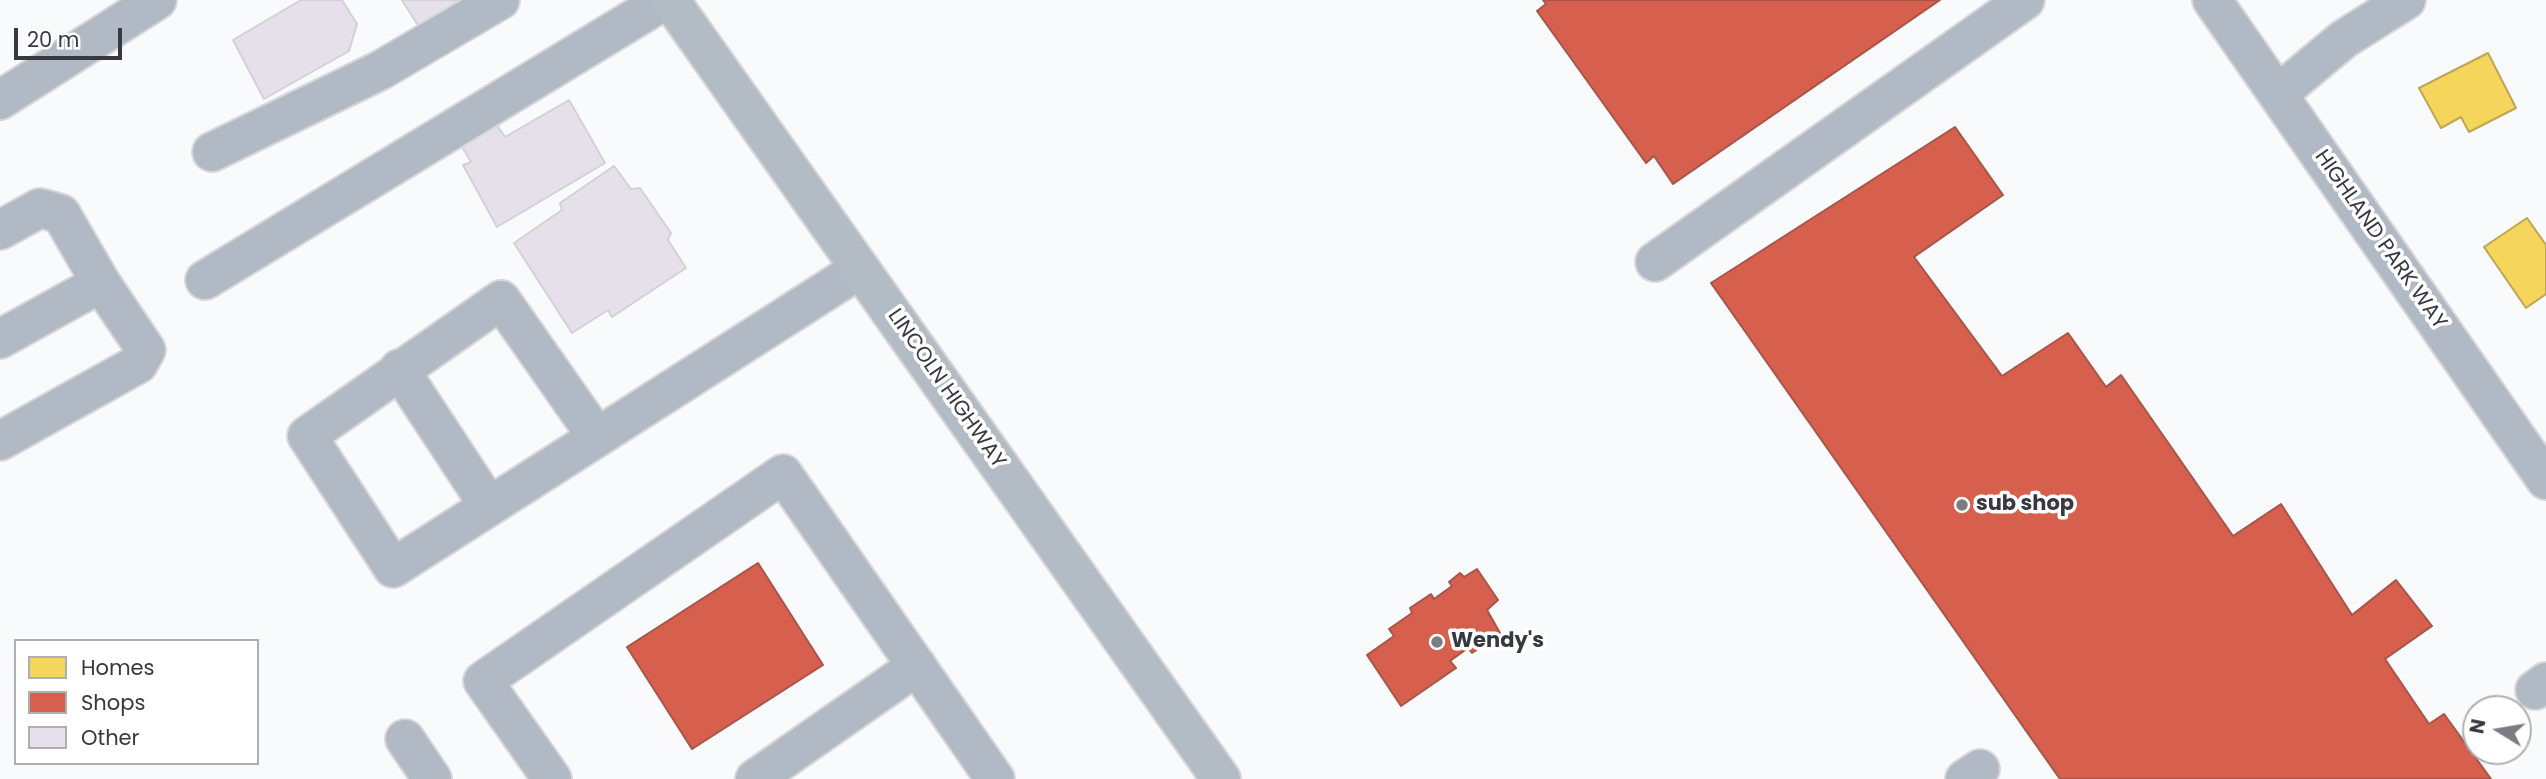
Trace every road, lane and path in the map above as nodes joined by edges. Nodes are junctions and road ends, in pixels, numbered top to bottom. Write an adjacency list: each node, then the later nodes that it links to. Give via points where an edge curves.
1 (157, 0): 8 (street)
2 (500, 0): 9 (street, via 381,70)
3 (668, 0): 12 (main road, LINCOLN HIGHWAY); 13 (street)
4 (2025, 0): 11 (street)
5 (2212, 0): 7 (street, HIGHLAND PARK WAY)
6 (2406, 0): 7 (street, via 2344,39)
7 (2278, 94): 18 (street, HIGHLAND PARK WAY)
8 (0, 100)
9 (212, 152)
10 (0, 230): 14 (street, via 40,208 61,214)
11 (1655, 262)
12 (860, 269): 17 (street); 28 (main road, LINCOLN HIGHWAY)
13 (205, 280)
14 (101, 283): 15 (street); 19 (street, via 146,349 138,364)
15 (0, 338)
16 (399, 369): 17 (street, via 501,300); 21 (street); 21 (street, via 307,436 393,568)
17 (597, 437): 21 (street)
18 (2535, 439): 20 (street, HIGHLAND PARK WAY)
19 (0, 441)
20 (2546, 480)
21 (489, 506)
22 (917, 666): 25 (street, via 783,474 483,681); 26 (street); 27 (street)
23 (405, 739): 24 (street)
24 (432, 779)
25 (552, 779)
26 (755, 779)
27 (995, 779)
28 (1222, 779)

